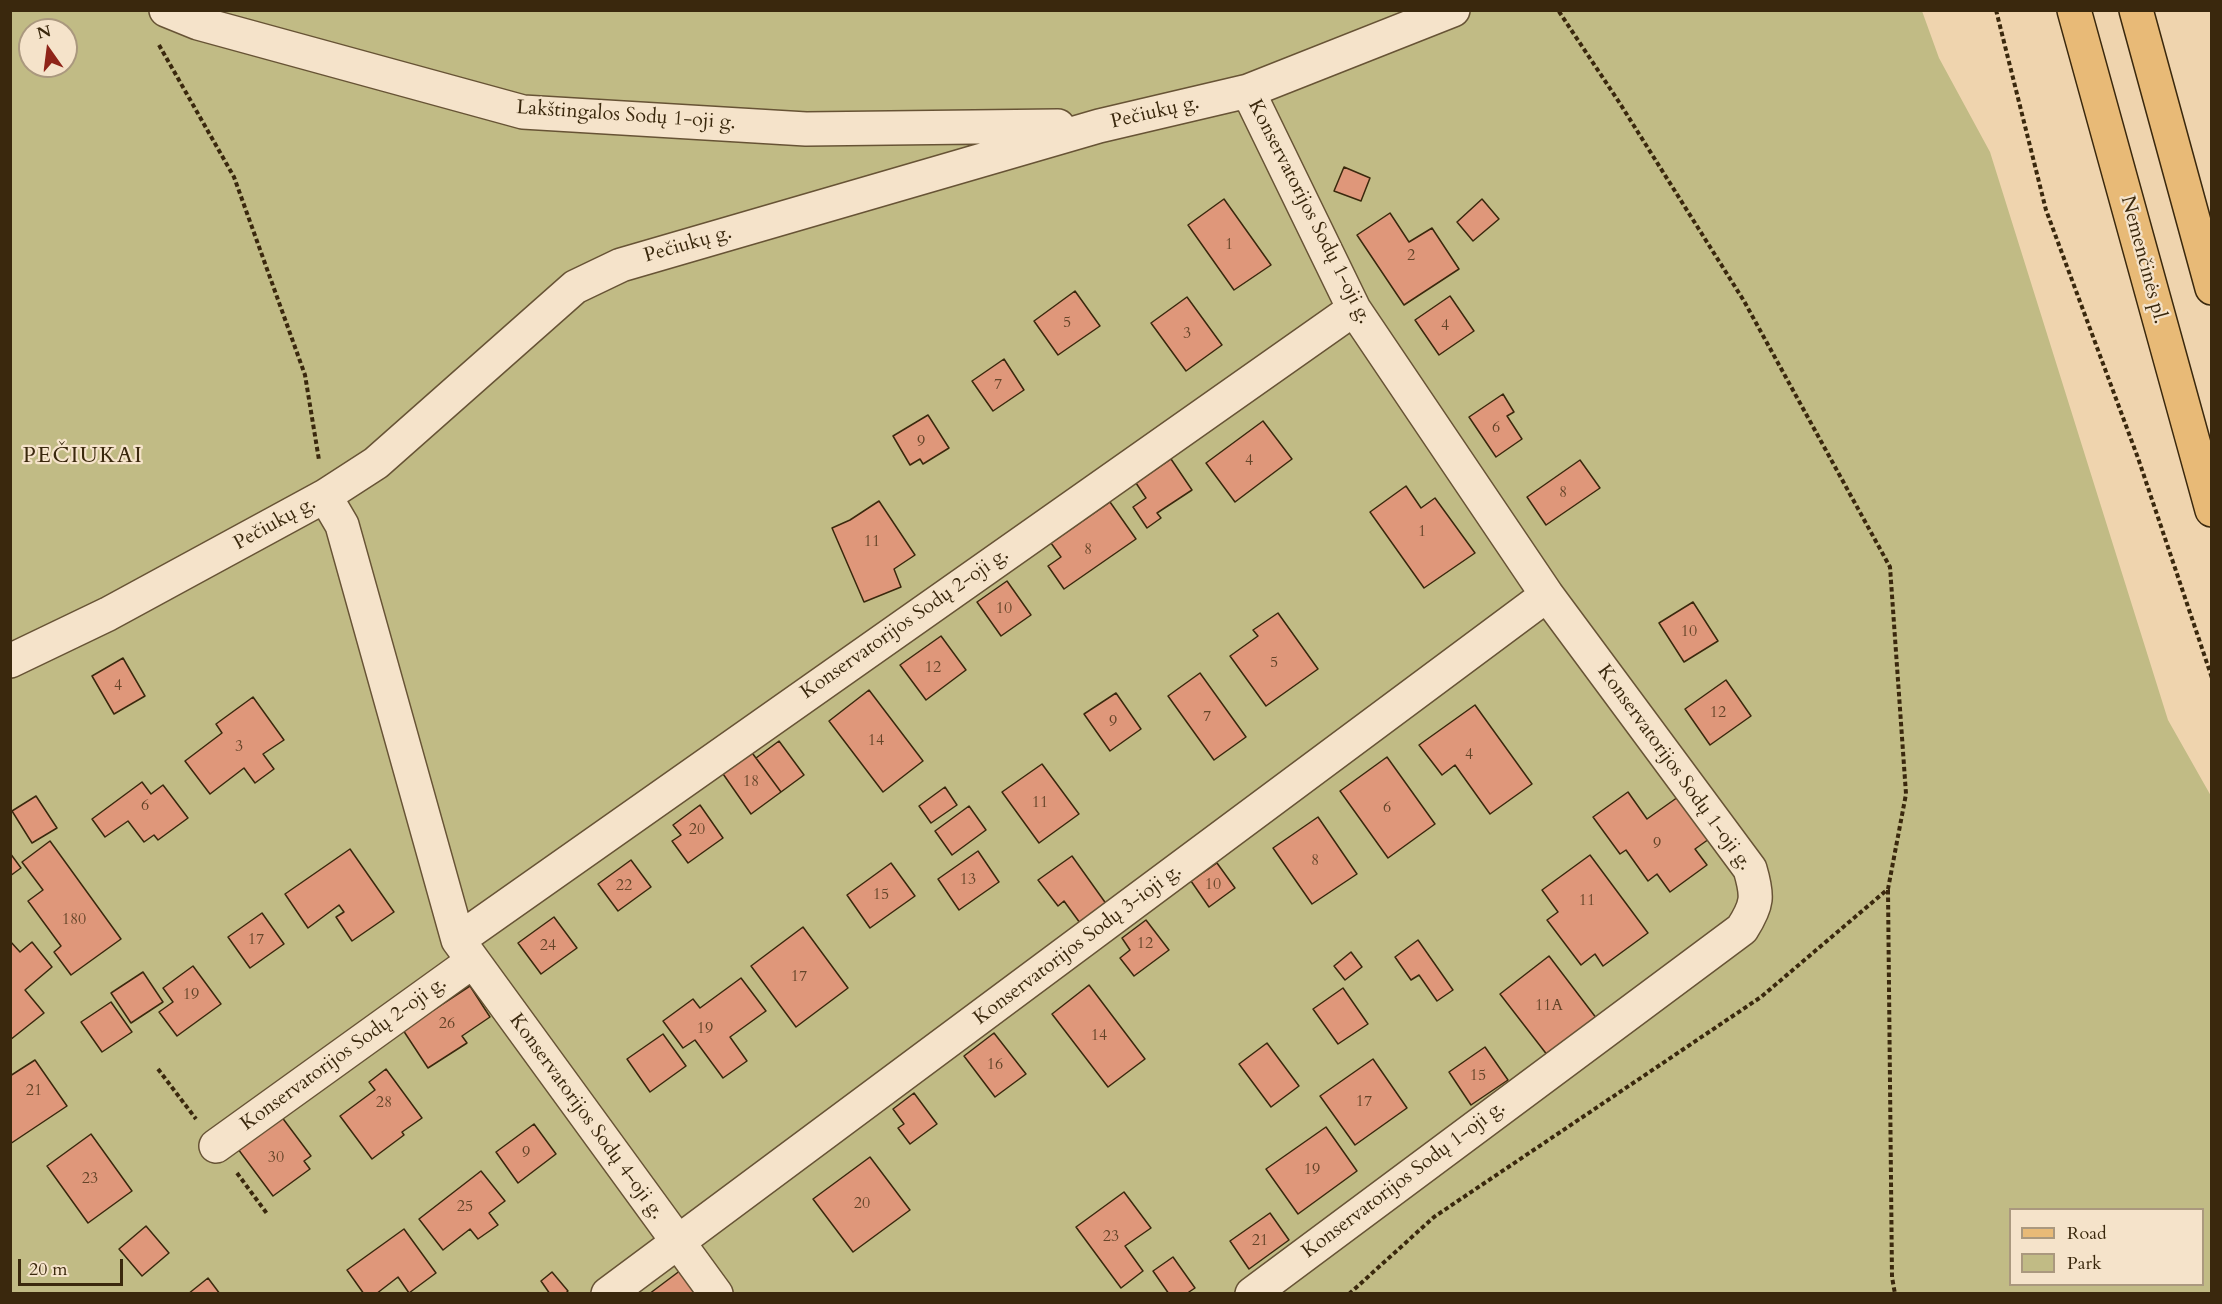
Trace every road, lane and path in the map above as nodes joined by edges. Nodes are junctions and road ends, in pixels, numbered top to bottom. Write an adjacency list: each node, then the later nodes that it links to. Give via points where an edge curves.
1 (166, 10): 9 (street, Lakštingalos Sodų 1-oji g., via 198,23 523,112 806,129)
2 (1453, 10): 8 (street, Pečiukų g.)
3 (1558, 10): 17 (path, via 1744,301 1890,567 1906,794)
4 (1996, 10): 16 (path, via 2046,210 2138,458)
5 (2074, 10): 13 (main road, Nemenčinės pl.)
6 (2136, 10): 10 (main road)
7 (157, 42): 12 (path, via 234,177 305,375)
8 (1248, 91): 9 (street, Pečiukų g.); 11 (street, Konservatorijos Sodų 1-oji g.)
9 (1099, 126): 12 (street, Pečiukų g., via 621,265 575,287 376,463)
10 (2211, 288)
11 (1354, 309): 14 (street, Konservatorijos Sodų 1-oji g.); 18 (street, Konservatorijos Sodų 2-oji g.)
12 (325, 496): 15 (street, Pečiukų g., via 108,615); 18 (street, via 342,525)
13 (2211, 510)
14 (1547, 595): 20 (street, Konservatorijos Sodų 3-ioji g.); 23 (street, Konservatorijos Sodų 1-oji g., via 1750,869 1756,889 1754,910 1742,928)
15 (10, 661)
16 (2211, 678)
17 (1888, 889): 24 (path, via 1761,997 1434,1217); 25 (path)
18 (465, 951): 19 (street, Konservatorijos Sodų 2-oji g.); 20 (street, Konservatorijos Sodų 4-oji g.)
19 (216, 1146)
20 (677, 1242): 21 (street, Konservatorijos Sodų 3-ioji g.); 22 (street, Konservatorijos Sodų 4-oji g.)
21 (608, 1293)
22 (716, 1293)
23 (1252, 1293)
24 (1349, 1293)
25 (1895, 1293)

